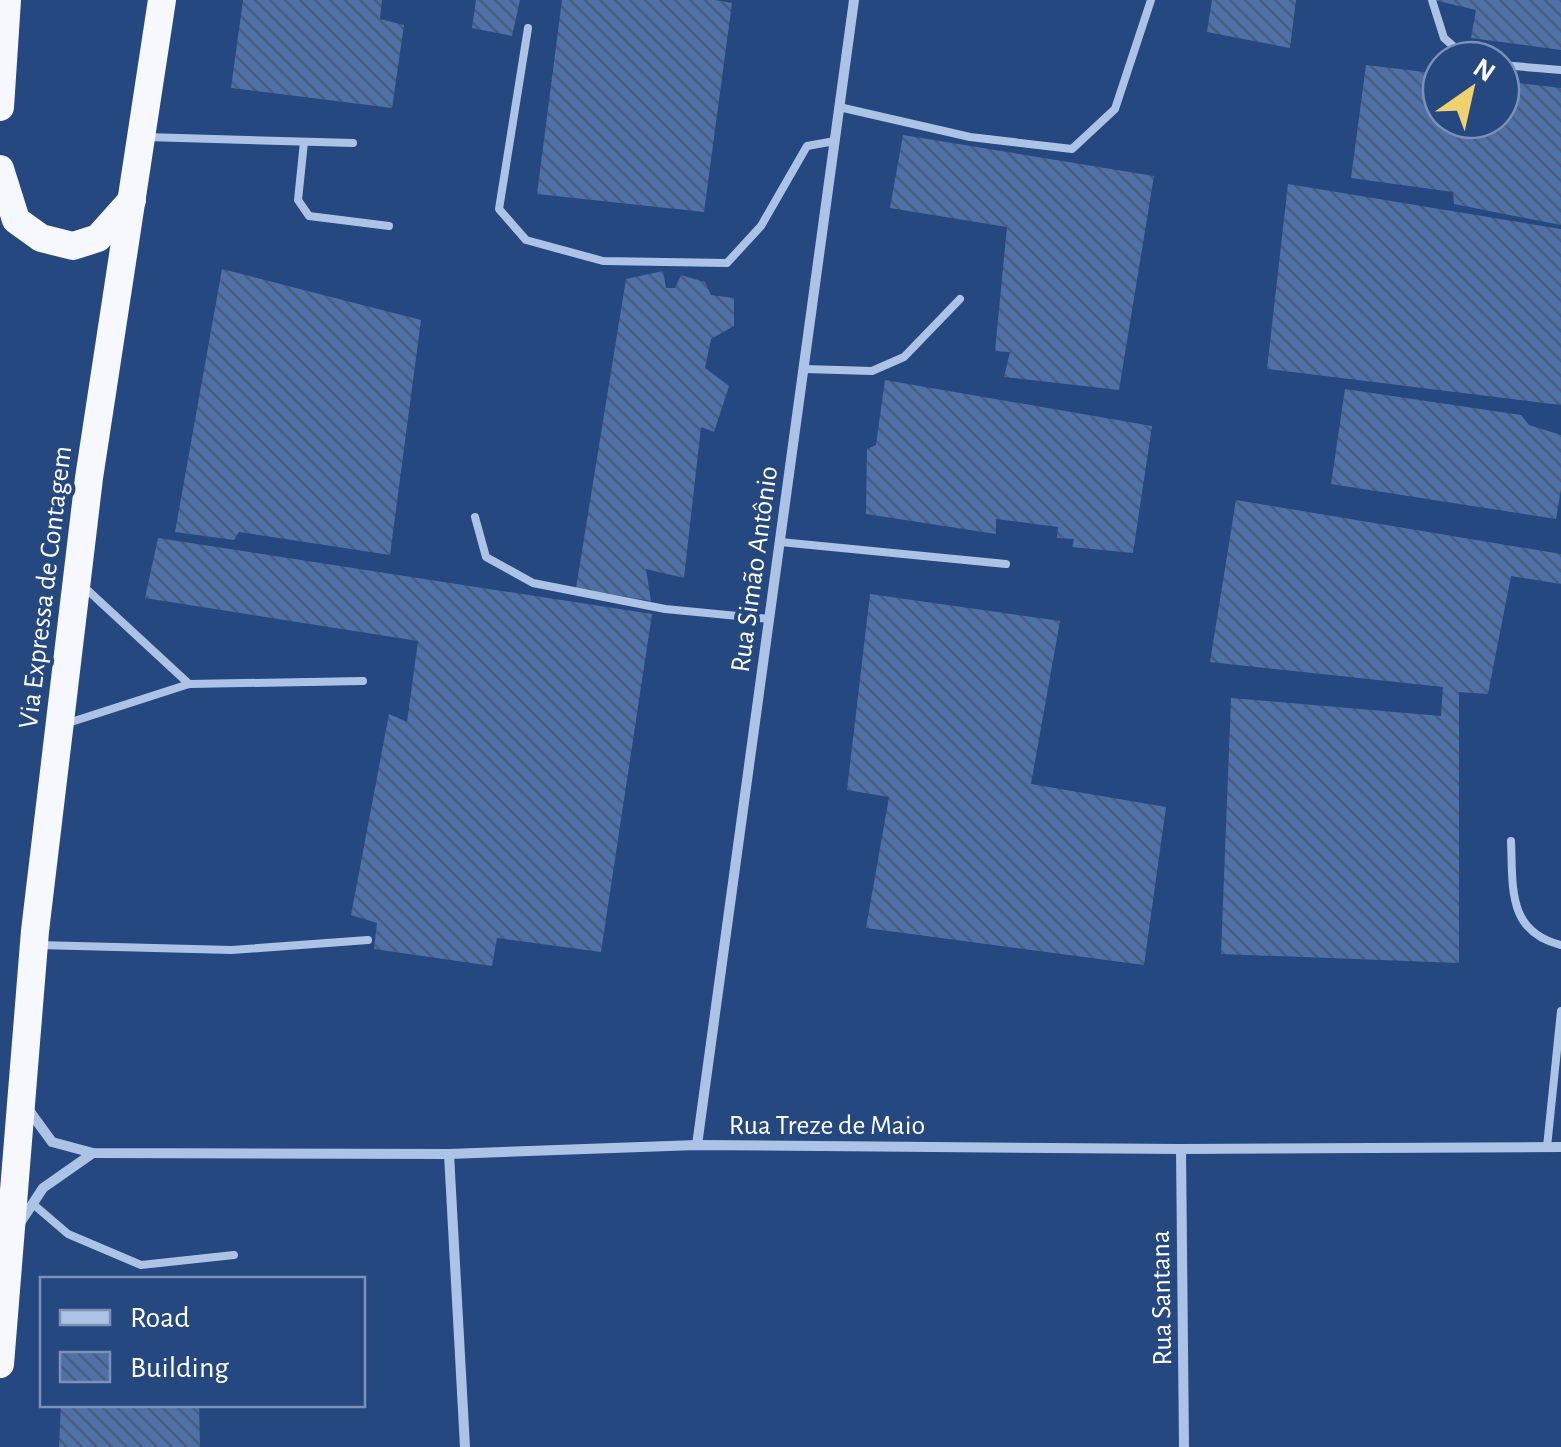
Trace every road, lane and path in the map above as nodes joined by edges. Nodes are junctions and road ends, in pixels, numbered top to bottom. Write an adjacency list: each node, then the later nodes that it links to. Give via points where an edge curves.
1 (7, 0): 11 (highway)
2 (162, 0): 12 (highway, Via Expressa de Contagem)
3 (854, 0): 10 (street, Rua Simão Antônio)
4 (1150, 0): 10 (lane, via 1114,109 1072,149 970,137)
5 (1432, 0): 7 (lane)
6 (528, 28): 13 (lane, via 499,209 526,240 603,261 727,264 762,226 807,146)
7 (1446, 40)
8 (1521, 67): 9 (lane)
9 (1561, 70)
10 (840, 107): 13 (street, Rua Simão Antônio)
11 (0, 108)
12 (142, 136): 14 (lane); 17 (highway, Via Expressa de Contagem)
13 (835, 141): 20 (street, Rua Simão Antônio)
14 (304, 142): 15 (lane); 18 (lane, via 298,200 310,216)
15 (353, 142)
16 (0, 168): 17 (highway, via 16,220 42,238 73,246 98,238)
17 (132, 200): 24 (highway, Via Expressa de Contagem)
18 (390, 226)
19 (960, 299): 20 (lane, via 904,358 872,371)
20 (804, 369): 22 (street, Rua Simão Antônio)
21 (475, 517): 25 (lane, via 486,557 533,583 664,610)
22 (780, 542): 23 (lane); 25 (street, Rua Simão Antônio)
23 (1006, 564)
24 (77, 581): 27 (lane); 28 (highway, Via Expressa de Contagem)
25 (769, 619): 35 (street, Rua Simão Antônio)
26 (363, 680): 27 (lane)
27 (189, 684): 28 (lane)
28 (59, 726): 31 (highway, Via Expressa de Contagem)
29 (1511, 841): 32 (lane, via 1514,909 1541,940)
30 (368, 940): 31 (lane, via 232,950)
31 (34, 945): 34 (highway, Via Expressa de Contagem)
32 (1561, 945)
33 (1561, 1012): 36 (lane)
34 (22, 1100): 39 (street, via 52,1142); 42 (highway, Via Expressa de Contagem)
35 (697, 1145): 38 (street, Rua Treze de Maio); 40 (street, Rua Treze de Maio)
36 (1548, 1147): 37 (street, Rua Treze de Maio); 38 (street, Rua Treze de Maio)
37 (1561, 1147)
38 (1181, 1149): 46 (street, Rua Santana)
39 (92, 1154): 40 (street, Rua Treze de Maio); 41 (street, via 43,1188)
40 (449, 1154): 45 (street)
41 (33, 1204): 42 (street); 43 (lane, via 68,1234 141,1265)
42 (11, 1236): 44 (highway, Via Expressa de Contagem)
43 (234, 1255)
44 (0, 1364)
45 (466, 1447)
46 (1184, 1447)

